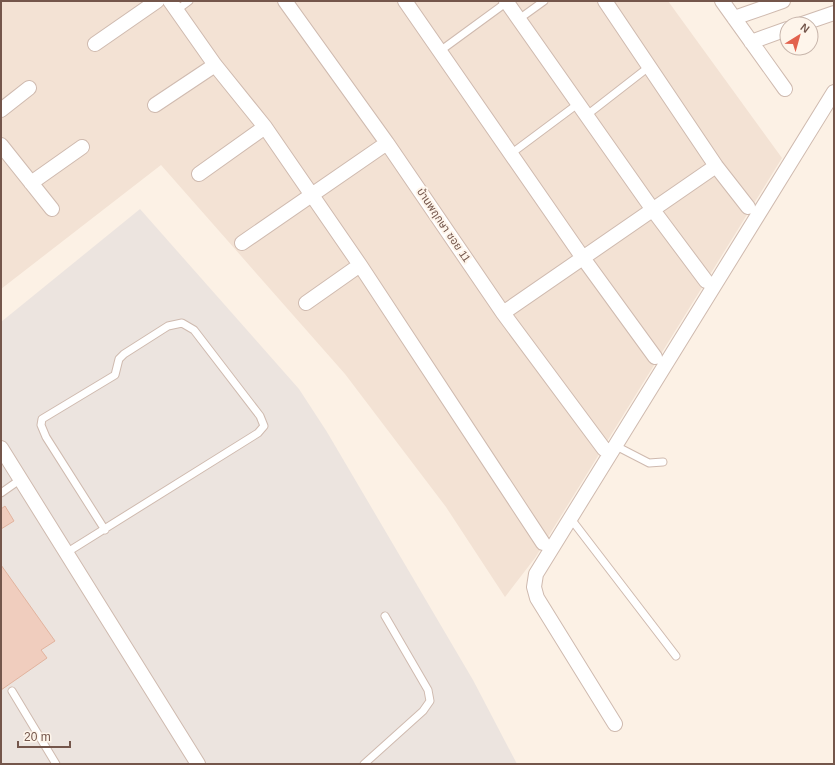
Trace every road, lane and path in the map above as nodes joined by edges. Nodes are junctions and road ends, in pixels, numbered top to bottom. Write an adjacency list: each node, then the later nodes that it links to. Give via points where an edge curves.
1 (157, 1): 17 (street)
2 (189, 1): 10 (lane)
3 (285, 1): 28 (street, บ้านพฤกษา ซอย 11)
4 (405, 1): 18 (street)
5 (506, 1): 14 (street); 18 (lane)
6 (544, 1): 14 (lane)
7 (604, 1): 20 (street)
8 (722, 1): 12 (street)
9 (783, 1): 12 (street)
10 (173, 6): 19 (street)
11 (834, 13): 13 (street)
12 (734, 18): 16 (street)
13 (819, 18)
14 (519, 19): 25 (street)
15 (779, 32): 16 (street)
16 (751, 42): 22 (street)
17 (95, 44)
18 (440, 51): 31 (street)
19 (215, 65): 24 (street); 27 (street)
20 (650, 66): 25 (lane); 32 (street)
21 (29, 88): 26 (street)
22 (784, 88)
23 (834, 92): 46 (street)
24 (155, 104)
25 (583, 109): 31 (lane); 38 (street)
26 (1, 110)
27 (265, 127): 33 (street); 35 (street)
28 (387, 142): 35 (street); 44 (street, บ้านพฤกษา ซอย 11)
29 (1, 145): 34 (street)
30 (82, 147): 34 (street)
31 (512, 153): 40 (street)
32 (716, 166): 36 (street); 38 (street)
33 (200, 174)
34 (31, 183): 37 (street)
35 (311, 195): 39 (street); 41 (street)
36 (748, 206)
37 (52, 210)
38 (652, 210): 40 (street); 42 (street)
39 (242, 243)
40 (583, 258): 44 (street); 45 (street)
41 (360, 265): 43 (street); 53 (street)
42 (706, 281)
43 (306, 303)
44 (503, 313): 46 (street, บ้านพฤกษา ซอย 11)
45 (655, 357)
46 (610, 447): 48 (lane, via 649,463); 51 (street)
47 (1, 448): 49 (street)
48 (663, 462)
49 (21, 479): 50 (lane); 54 (street)
50 (1, 493)
51 (571, 519): 56 (lane); 58 (street, via 536,574 534,587 537,598)
52 (104, 530): 52 (lane, via 258,434 264,426 260,416 194,330 182,323 168,326 124,354 119,359 115,374 42,419 41,425 46,437); 54 (lane)
53 (543, 544)
54 (66, 553): 60 (street)
55 (385, 616): 61 (lane, via 428,690 430,701 423,711)
56 (676, 656)
57 (12, 691): 59 (lane)
58 (615, 724)
59 (56, 764)
60 (198, 764)
61 (364, 764)

